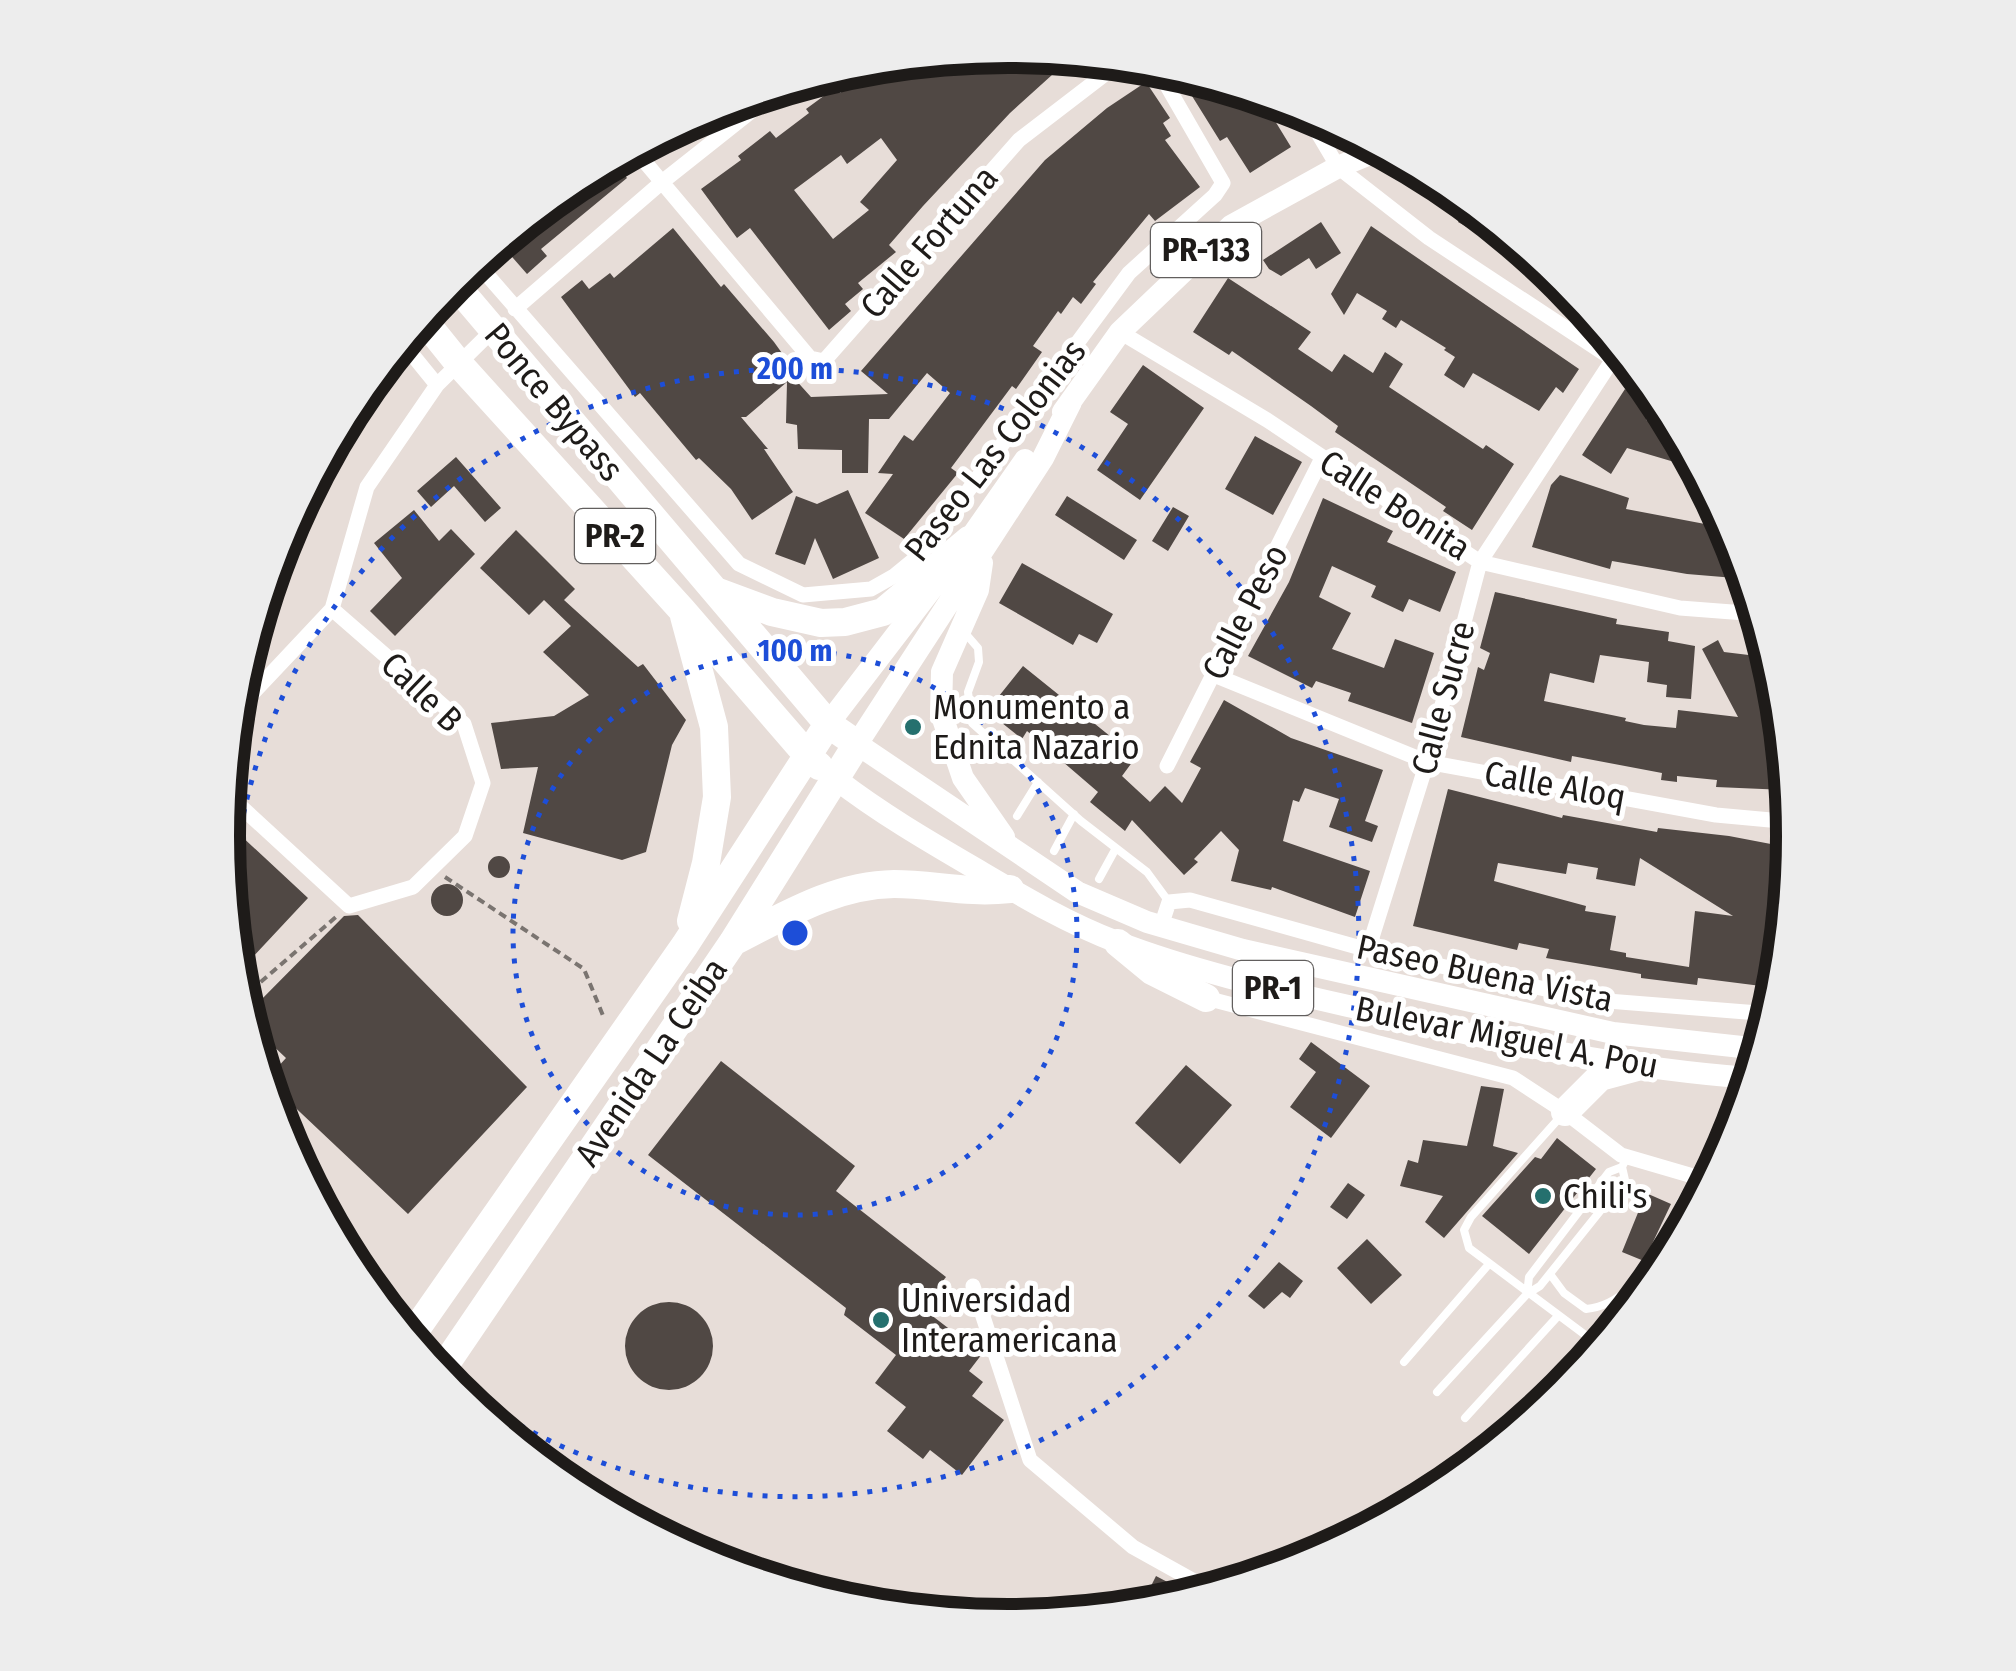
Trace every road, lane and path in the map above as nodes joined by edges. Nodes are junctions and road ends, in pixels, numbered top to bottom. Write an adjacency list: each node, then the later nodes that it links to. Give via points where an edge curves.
1 (1105, 74): 8 (street, Calle Fortuna, via 1019,140 824,362 810,358)
2 (1166, 84): 11 (street, Paseo Las Colonias, via 1223,183 1129,273 922,553 871,589 803,595 739,564)
3 (750, 112): 8 (street)
4 (1318, 133): 7 (street)
5 (1365, 156): 7 (main road, PR-133)
6 (643, 160): 8 (street, Calle Fortuna)
7 (1338, 167): 14 (main road, PR-133, via 1231,226); 16 (street, via 1429,238)
8 (662, 182): 11 (street)
9 (485, 273): 11 (street, Paseo Las Colonias)
10 (463, 294): 13 (highway, Ponce Bypass / PR-2)
11 (516, 309)
12 (431, 329): 18 (highway, Ponce Bypass / PR-2)
13 (493, 330): 18 (street); 23 (highway, Ponce Bypass / PR-2)
14 (1120, 332): 20 (street, Calle Bonita); 21 (main road, PR-133, via 1032,449)
15 (411, 353): 19 (street)
16 (1607, 356)
17 (1611, 361): 22 (street, Calle Sucre)
18 (458, 364): 19 (street); 25 (highway, Ponce Bypass / PR-2)
19 (437, 385): 24 (street, via 368,488)
20 (1322, 458): 22 (street, Calle Bonita); 28 (street, Calle Peso)
21 (977, 545): 23 (highway, via 883,612 846,622 772,612); 27 (main road, via 978,590); 30 (main road, PR-133); 31 (main road, PR-133)
22 (1480, 562): 26 (street, Calle Bonita, via 1680,608); 33 (street, Calle Sucre)
23 (713, 590): 30 (highway, Ponce Bypass / PR-2)
24 (332, 609): 29 (street); 44 (street, Calle B, via 464,724 483,783 465,836)
25 (682, 610): 32 (highway, Ponce Bypass / PR-2); 52 (highway, via 714,726 717,797)
26 (1742, 613)
27 (962, 630): 36 (lane, via 978,648 980,662 968,692 972,723); 43 (main road, via 942,672 941,713 962,778)
28 (1214, 675): 33 (street, Calle Aloq); 34 (street, Calle Peso)
29 (254, 692)
30 (828, 724): 31 (highway, Ponce Bypass / PR-1); 32 (highway, Avenida La Ceiba)
31 (857, 744): 35 (highway, Avenida La Ceiba); 43 (main road, Bulevar Miguel A. Pou / PR-1)
32 (808, 756): 35 (highway, Ponce Bypass / PR-1); 52 (highway, Avenida La Ceiba)
33 (1426, 762): 40 (street, Calle Aloq); 53 (street, Calle Sucre)
34 (1167, 766)
35 (836, 779): 46 (main road, Bulevar Miguel A. Pou / PR-1); 50 (highway, Avenida La Ceiba)
36 (1038, 782): 38 (lane); 39 (lane)
37 (241, 807): 48 (street)
38 (1074, 814): 41 (lane); 42 (lane)
39 (1017, 816)
40 (1775, 820)
41 (1116, 848): 45 (lane); 47 (lane)
42 (1054, 851)
43 (1014, 852): 49 (main road, Bulevar Miguel A. Pou / PR-1, via 1078,892)
44 (432, 869): 48 (street, Calle B, via 414,888); 57 (path, via 584,968)
45 (1100, 879)
46 (1010, 889): 50 (highway, via 851,888); 51 (main road, Bulevar Miguel A. Pou / PR-1)
47 (1170, 902): 49 (street); 53 (street, Paseo Buena Vista, via 1190,900)
48 (350, 906): 54 (path)
49 (1161, 926): 58 (main road, Bulevar Miguel A. Pou / PR-1, via 1598,1030)
50 (733, 942): 74 (highway, Avenida La Ceiba)
51 (1118, 942): 55 (highway, via 1152,971); 59 (main road, Bulevar Miguel A. Pou / PR-1, via 1235,978 1502,1043)
52 (685, 945): 57 (highway, Avenida La Ceiba)
53 (1368, 950): 56 (street, Paseo Buena Vista, via 1595,1000)
54 (255, 985)
55 (1206, 998): 61 (street, via 1512,1078)
56 (1755, 1013)
57 (615, 1045): 72 (highway, Avenida La Ceiba)
58 (1746, 1048)
59 (1640, 1066): 60 (main road, Bulevar Miguel A. Pou / PR-1); 61 (highway, via 1600,1077)
60 (1737, 1076)
61 (1565, 1112): 62 (street); 66 (lane, via 1464,1230 1469,1248)
62 (1624, 1162): 63 (street); 67 (lane, via 1625,1180); 70 (lane, via 1609,1172 1528,1277)
63 (1696, 1178)
64 (1683, 1201): 65 (lane)
65 (1671, 1223)
66 (1489, 1264): 70 (lane); 75 (lane)
67 (1550, 1274): 69 (lane, via 1586,1309 1606,1308); 70 (lane)
68 (973, 1286): 78 (street, via 1030,1460 1134,1548)
69 (1627, 1289)
70 (1527, 1294): 71 (lane); 76 (lane)
71 (1558, 1316): 73 (lane); 77 (lane)
72 (418, 1326)
73 (1589, 1338)
74 (448, 1361)
75 (1404, 1362)
76 (1438, 1392)
77 (1465, 1418)
78 (1194, 1580)

